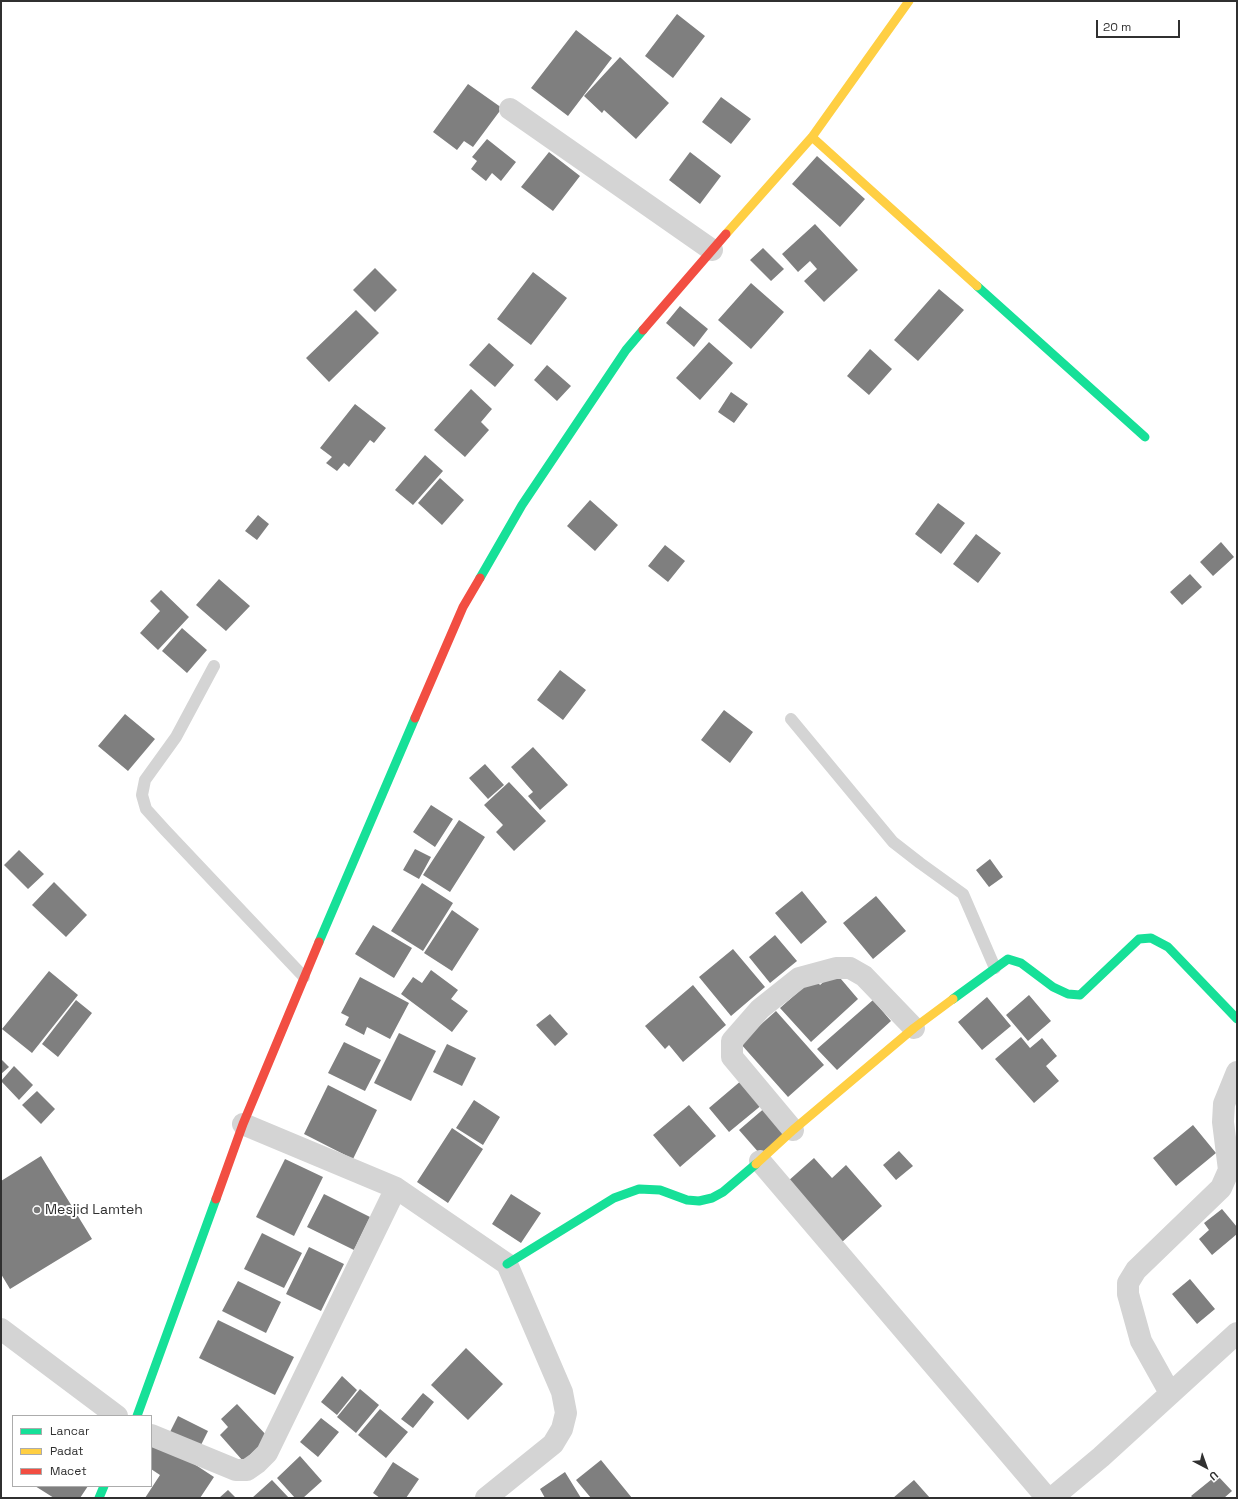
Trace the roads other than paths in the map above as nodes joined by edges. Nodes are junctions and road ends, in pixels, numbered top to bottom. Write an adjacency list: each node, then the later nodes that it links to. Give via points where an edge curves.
1 (909, 1): 3 (street)
2 (510, 109): 4 (street)
3 (812, 137): 4 (street); 5 (street)
4 (712, 250): 9 (street, via 626,350 522,505 463,607)
5 (1145, 437)
6 (214, 666): 9 (lane, via 176,737 146,780 142,795 146,809)
7 (791, 719): 8 (lane, via 893,842 963,894)
8 (994, 968): 10 (street, via 1008,959 1021,963 1053,987 1068,994 1080,994 1139,939 1151,938 1168,947); 11 (street)
9 (304, 976): 13 (street)
10 (1237, 1019)
11 (914, 1028): 14 (street); 14 (street, via 864,976 850,968 836,968 799,978 760,1009 732,1041 732,1057)
12 (1237, 1072): 20 (street, via 1224,1104 1223,1122 1228,1170 1221,1188 1136,1270 1128,1283 1128,1294 1141,1341)
13 (243, 1124): 16 (street); 22 (street)
14 (793, 1130): 15 (street)
15 (760, 1161): 17 (street, via 712,1198 693,1201 660,1190 639,1189 614,1198); 27 (street)
16 (396, 1188): 17 (street); 23 (street, via 267,1454 247,1470 236,1470)
17 (508, 1264): 26 (street, via 562,1392 566,1413 562,1429 553,1444)
18 (1, 1329): 21 (street)
19 (1237, 1333): 20 (street)
20 (1170, 1393): 28 (street)
21 (116, 1415)
22 (137, 1415)
23 (152, 1435)
24 (104, 1487): 25 (street)
25 (99, 1498)
26 (486, 1498)
27 (1047, 1498)
28 (1052, 1498)

